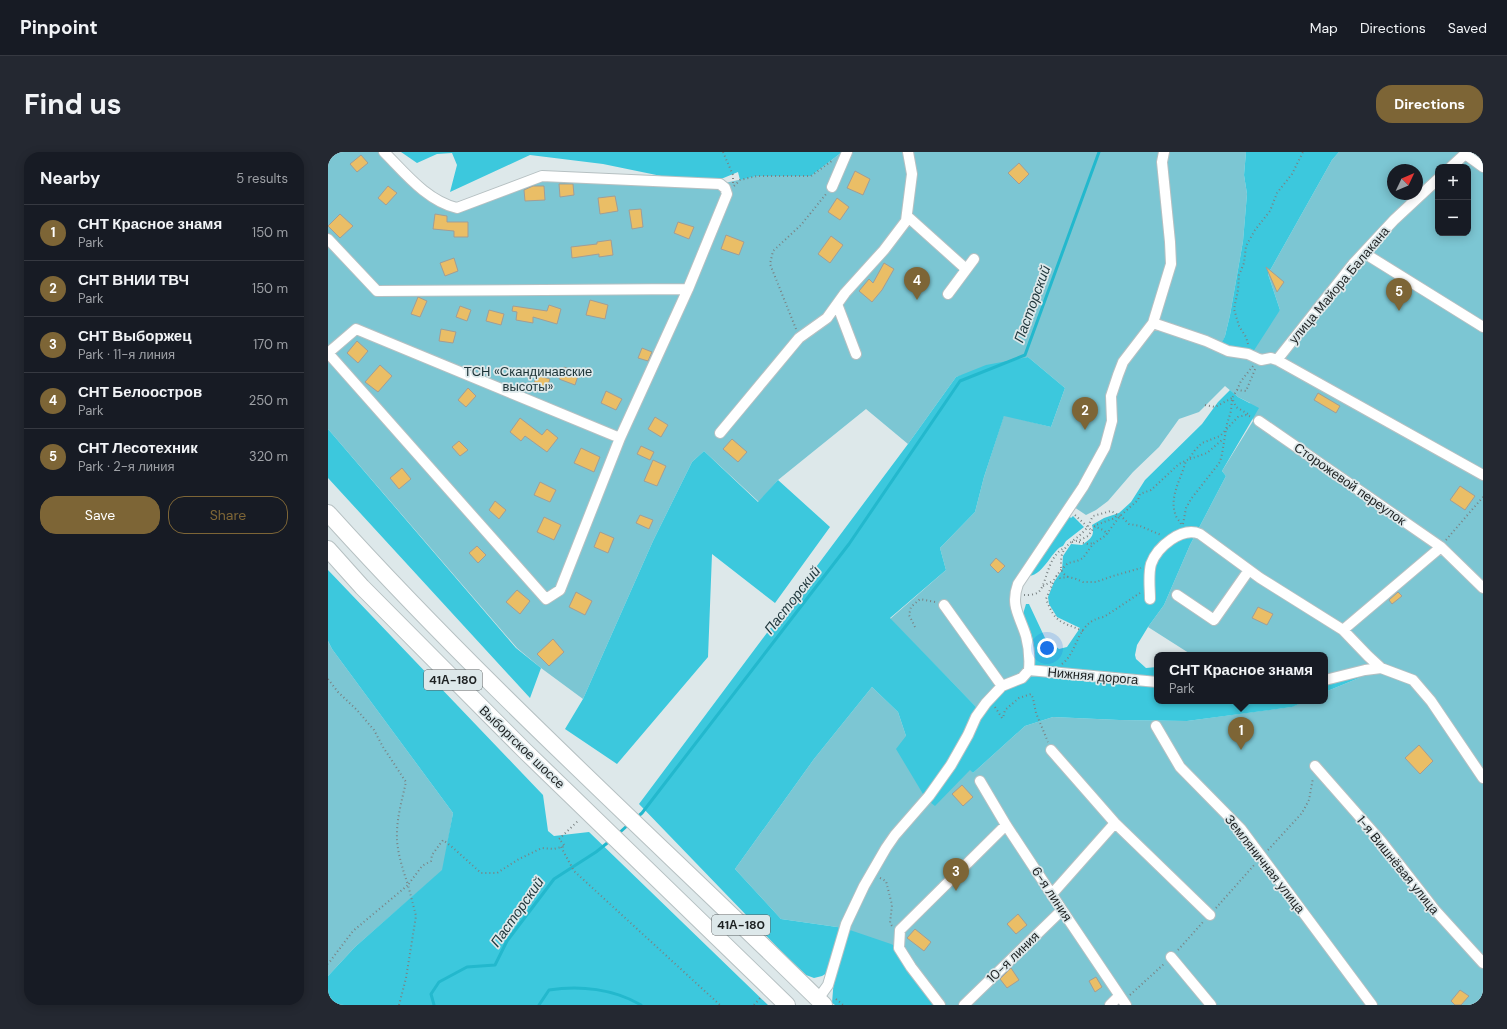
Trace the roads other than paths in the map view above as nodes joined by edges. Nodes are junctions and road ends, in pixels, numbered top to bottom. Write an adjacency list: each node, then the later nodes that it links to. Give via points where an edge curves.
1 (384, 152): 15 (street, via 433,198 457,208 542,176 720,184 730,189)
2 (846, 152): 9 (street)
3 (908, 152): 10 (street, via 912,174)
4 (1164, 152): 18 (street, via 1162,162 1171,264)
5 (1465, 153): 6 (street); 7 (street)
6 (1454, 164)
7 (1483, 167)
8 (1435, 182): 12 (street, улица Майора Балакана, via 1394,220)
9 (832, 187)
10 (907, 216): 14 (street); 17 (street, via 884,250)
11 (328, 239): 15 (street, via 377,291)
12 (1364, 253): 19 (street); 22 (street, улица Майора Балакана)
13 (974, 259): 14 (street)
14 (966, 269): 16 (street)
15 (688, 289): 25 (street)
16 (948, 294)
17 (837, 304): 21 (street); 24 (street, via 827,318 799,338)
18 (1153, 322): 22 (street, via 1254,361 1271,358); 38 (street, via 1123,362 1113,387 1112,421 1105,447 1083,487 1015,592 1015,605 1029,650)
19 (1483, 327)
20 (328, 353): 25 (street, via 356,329); 25 (street, via 546,599 560,590)
21 (856, 354)
22 (1277, 360): 26 (street)
23 (1255, 419): 28 (street, Сторожевой переулок)
24 (720, 433)
25 (620, 438)
26 (1483, 475)
27 (328, 513): 56 (main road, Выборгское шоссе / 41А-180, via 382,573 476,668)
28 (1441, 547): 31 (street, Сторожевой переулок); 35 (street)
29 (328, 549): 57 (main road, Выборгское шоссе / 41А-180, via 463,690)
30 (1249, 570): 32 (street, via 1214,620); 33 (street, via 1200,534 1186,532 1166,544 1152,563); 35 (street)
31 (1483, 588)
32 (1177, 595)
33 (1150, 599)
34 (944, 605): 42 (street)
35 (1343, 630): 36 (street)
36 (1368, 656): 37 (street); 39 (street)
37 (1381, 668): 39 (street); 46 (street, via 1413,680 1431,701)
38 (1029, 670): 41 (street, Нижняя дорога); 42 (street, via 1022,678)
39 (1366, 670): 40 (street)
40 (1328, 679)
41 (1154, 682)
42 (1002, 686): 56 (street, via 980,711 951,765 929,796 895,835 871,873 846,924)
43 (1156, 726): 62 (street, Земляничная улица, via 1180,767 1241,829)
44 (1051, 750): 48 (street)
45 (1315, 766): 54 (street, 1-я Вишнёвая улица, via 1381,841 1435,910)
46 (1483, 778)
47 (980, 781): 49 (street, 6-я линия)
48 (1116, 823): 50 (street); 52 (street)
49 (1006, 825): 50 (street, 6-я линия); 58 (street, via 900,930 899,948)
50 (1052, 894): 51 (street, 6-я линия)
51 (1062, 910): 55 (street, 6-я линия); 59 (street, 10-я линия)
52 (1210, 915)
53 (1171, 957): 61 (street)
54 (1483, 962)
55 (1123, 1001): 60 (street)
56 (821, 1002)
57 (787, 1005)
58 (940, 1005)
59 (964, 1005)
60 (1110, 1005)
61 (1211, 1005)
62 (1372, 1005)

